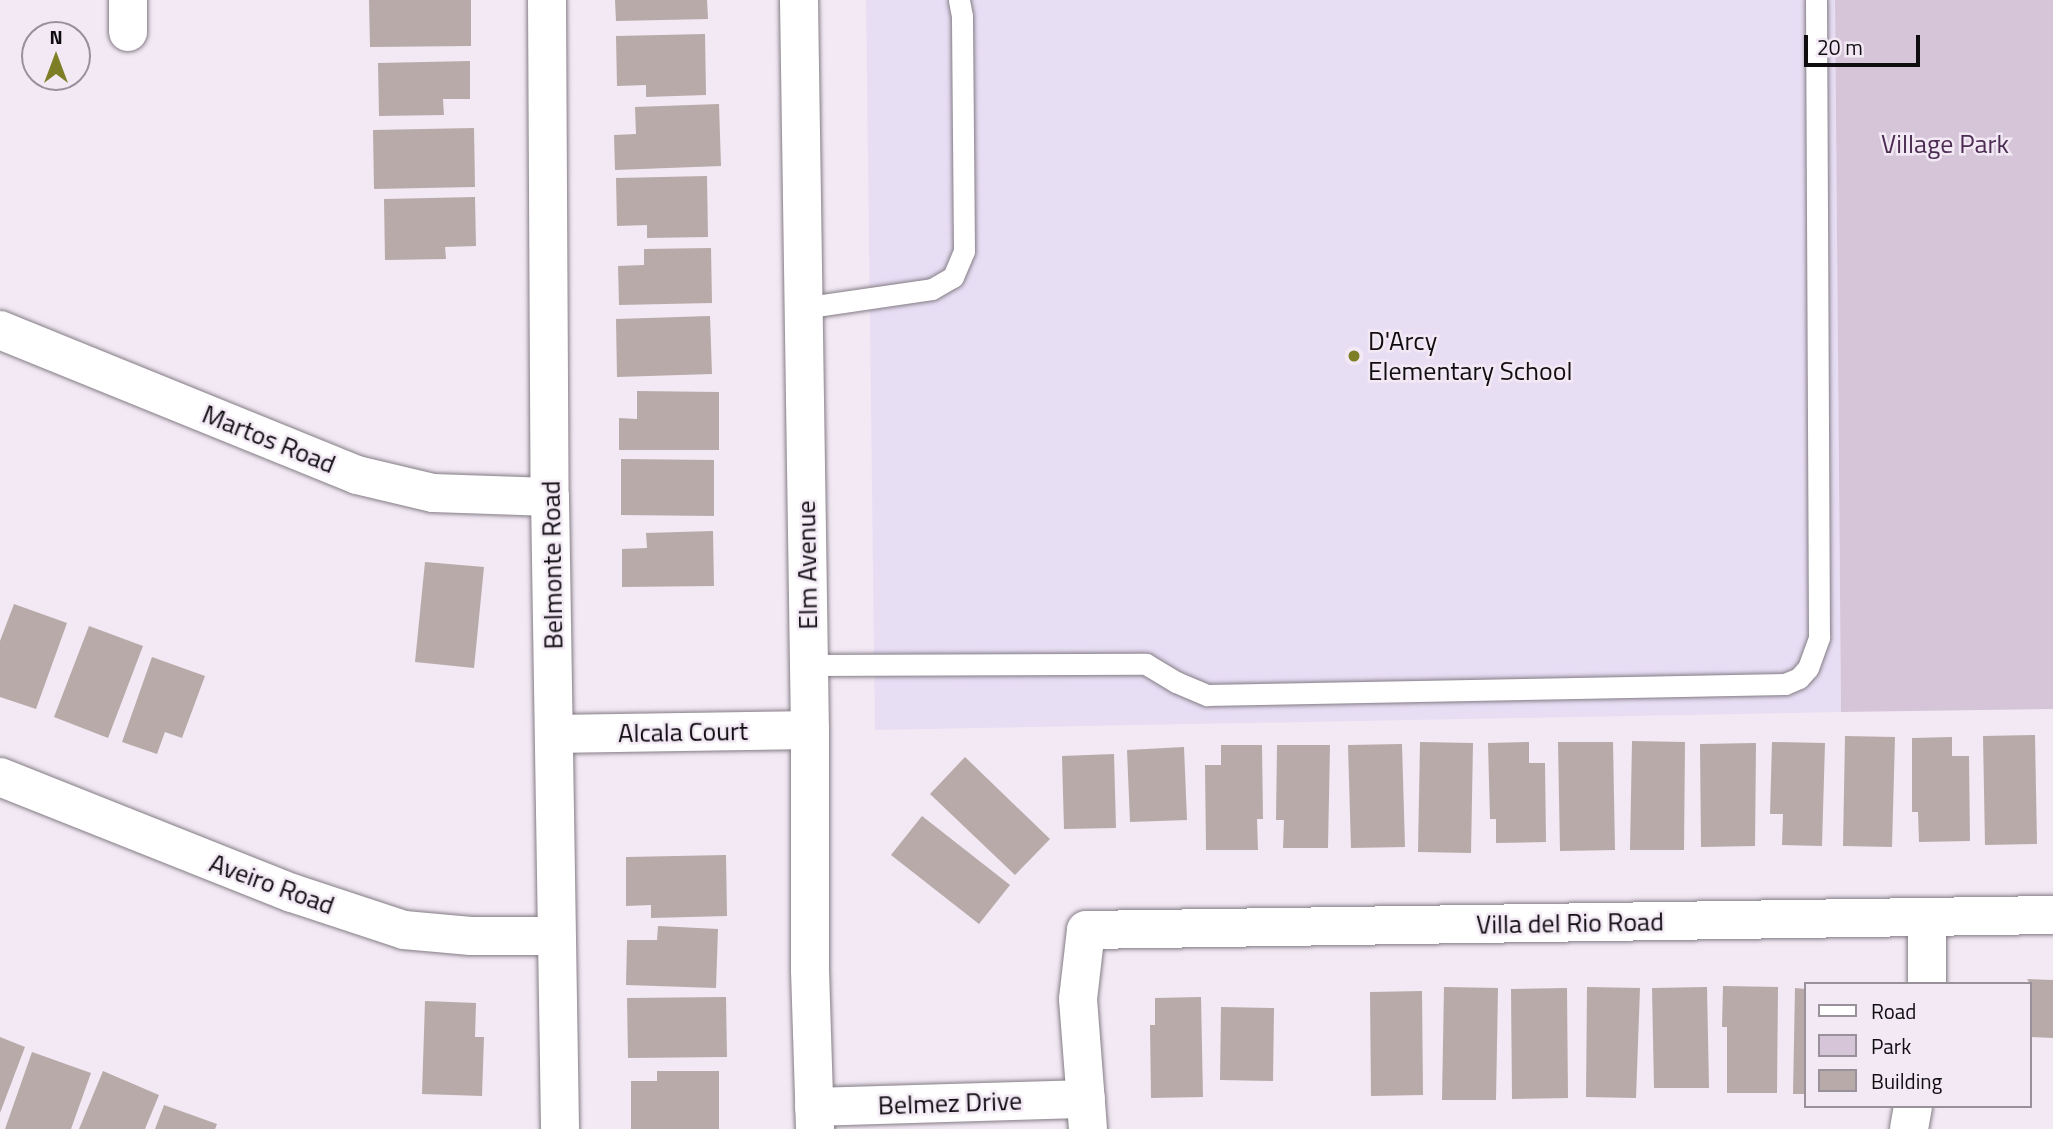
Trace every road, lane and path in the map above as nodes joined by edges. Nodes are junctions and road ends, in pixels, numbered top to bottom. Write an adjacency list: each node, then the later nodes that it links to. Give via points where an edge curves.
1 (547, 0): 7 (street, Belmonte Road)
2 (799, 0): 5 (street, Elm Avenue)
3 (959, 0): 5 (lane, via 964,251 953,277 932,289)
4 (1816, 0): 8 (lane, via 1819,637 1808,668 1799,678 1785,684 1207,695 1146,664)
5 (802, 308): 8 (street, Elm Avenue)
6 (0, 330): 7 (street, Martos Road, via 357,475 433,493)
7 (550, 497): 10 (street, Belmonte Road)
8 (808, 665): 9 (street, Elm Avenue)
9 (810, 730): 10 (street, Alcala Court); 18 (street, Elm Avenue)
10 (555, 734): 14 (street, Belmonte Road)
11 (0, 777): 14 (street, Aveiro Road, via 292,893 404,930)
12 (2053, 915): 13 (street, Villa del Rio Road)
13 (1927, 917): 15 (street); 17 (street, Villa del Rio Road, via 1086,930 1078,999)
14 (556, 936): 19 (street, Belmonte Road)
15 (1927, 982)
16 (1913, 1108): 20 (street)
17 (1087, 1114): 18 (street, Belmez Drive)
18 (815, 1118)
19 (561, 1129)
20 (1909, 1129)

